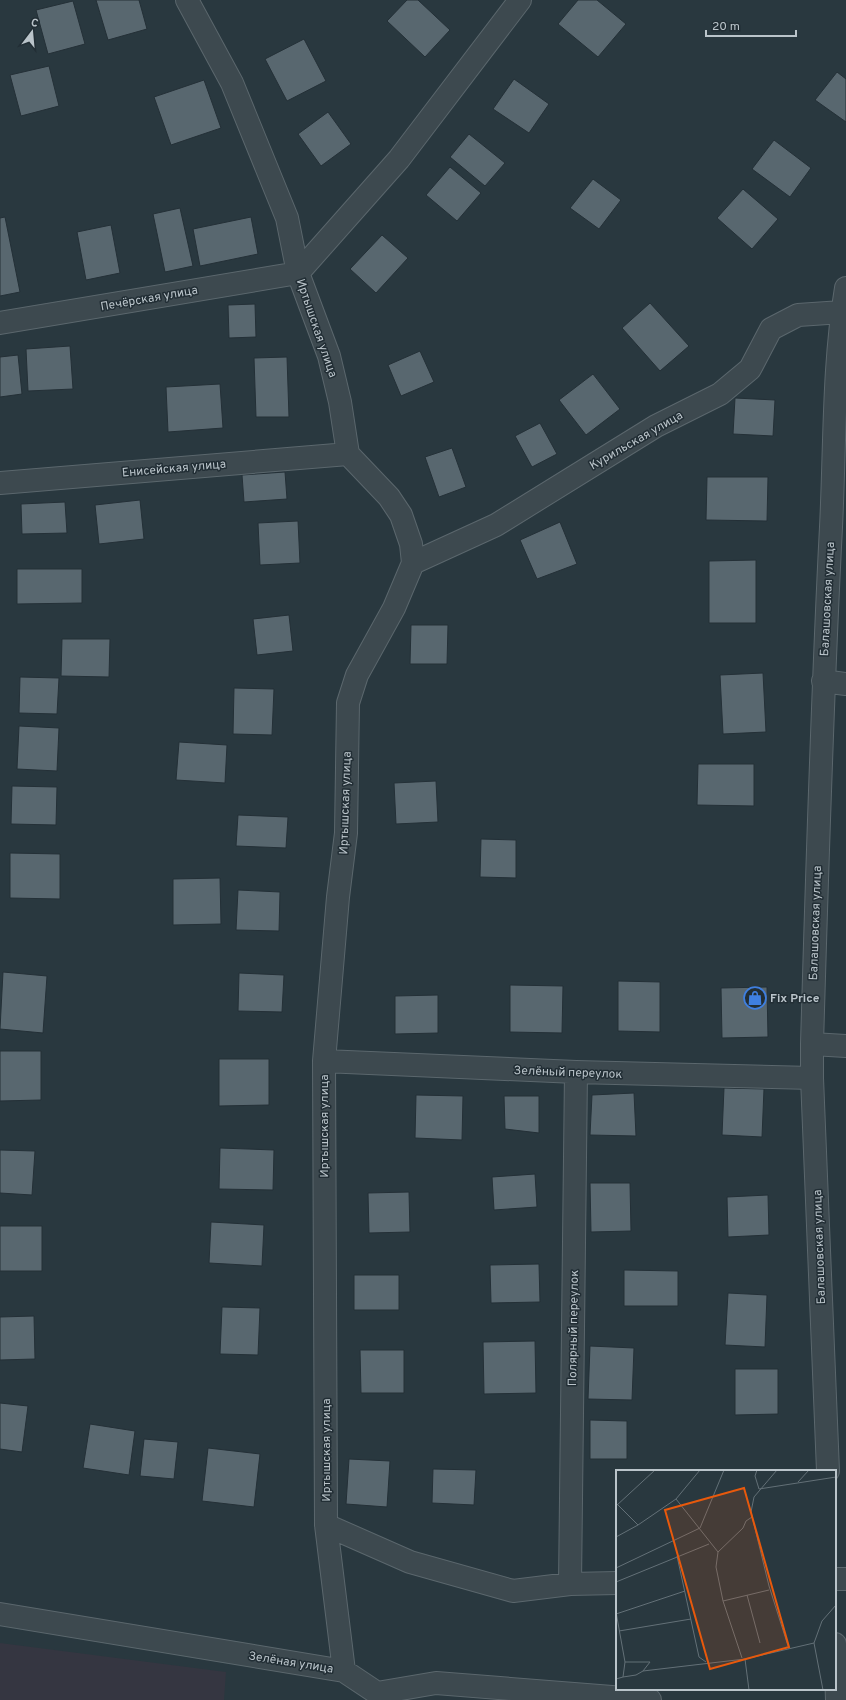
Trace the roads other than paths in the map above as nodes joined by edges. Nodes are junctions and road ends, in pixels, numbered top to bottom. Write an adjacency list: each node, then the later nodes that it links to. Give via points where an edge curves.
1 (187, 0): 3 (street, Иртышская улица, via 232,84 287,218)
2 (520, 0): 3 (street, via 399,159)
3 (298, 273): 6 (street, Печёрская улица); 8 (street, Иртышская улица, via 329,356 340,402)
4 (846, 288): 5 (street, Балашовская улица)
5 (842, 312): 7 (street, Балашовская улица); 10 (street, Курильская улица, via 798,315 771,329 750,369 720,394 656,426 496,524)
6 (0, 323)
7 (842, 340): 11 (street, Балашовская улица, via 836,375)
8 (348, 454): 9 (street, Енисейская улица); 10 (street, Иртышская улица, via 390,498 401,515 411,544)
9 (0, 483)
10 (413, 563): 15 (street, Иртышская улица, via 394,608 357,675 348,703 346,833)
11 (823, 681): 12 (street); 13 (street, Балашовская улица)
12 (846, 684)
13 (812, 1044): 14 (street); 17 (street, Балашовская улица)
14 (846, 1046)
15 (324, 1061): 16 (street, Зелёный переулок); 19 (street, Иртышская улица)
16 (576, 1072): 17 (street, Зелёный переулок); 23 (street, Полярный переулок)
17 (812, 1078): 18 (street, Балашовская улица)
18 (828, 1470)
19 (326, 1525): 23 (street, via 410,1562 513,1591); 25 (street, Иртышская улица)
20 (836, 1579): 21 (street)
21 (846, 1580)
22 (616, 1583): 23 (street)
23 (570, 1584)
24 (0, 1614): 25 (street, Зелёная улица)
25 (344, 1671): 27 (street, Зелёная улица)
26 (836, 1672): 29 (street)
27 (375, 1696): 28 (street, Зелёная улица, via 436,1683)
28 (650, 1700)
29 (837, 1700)

